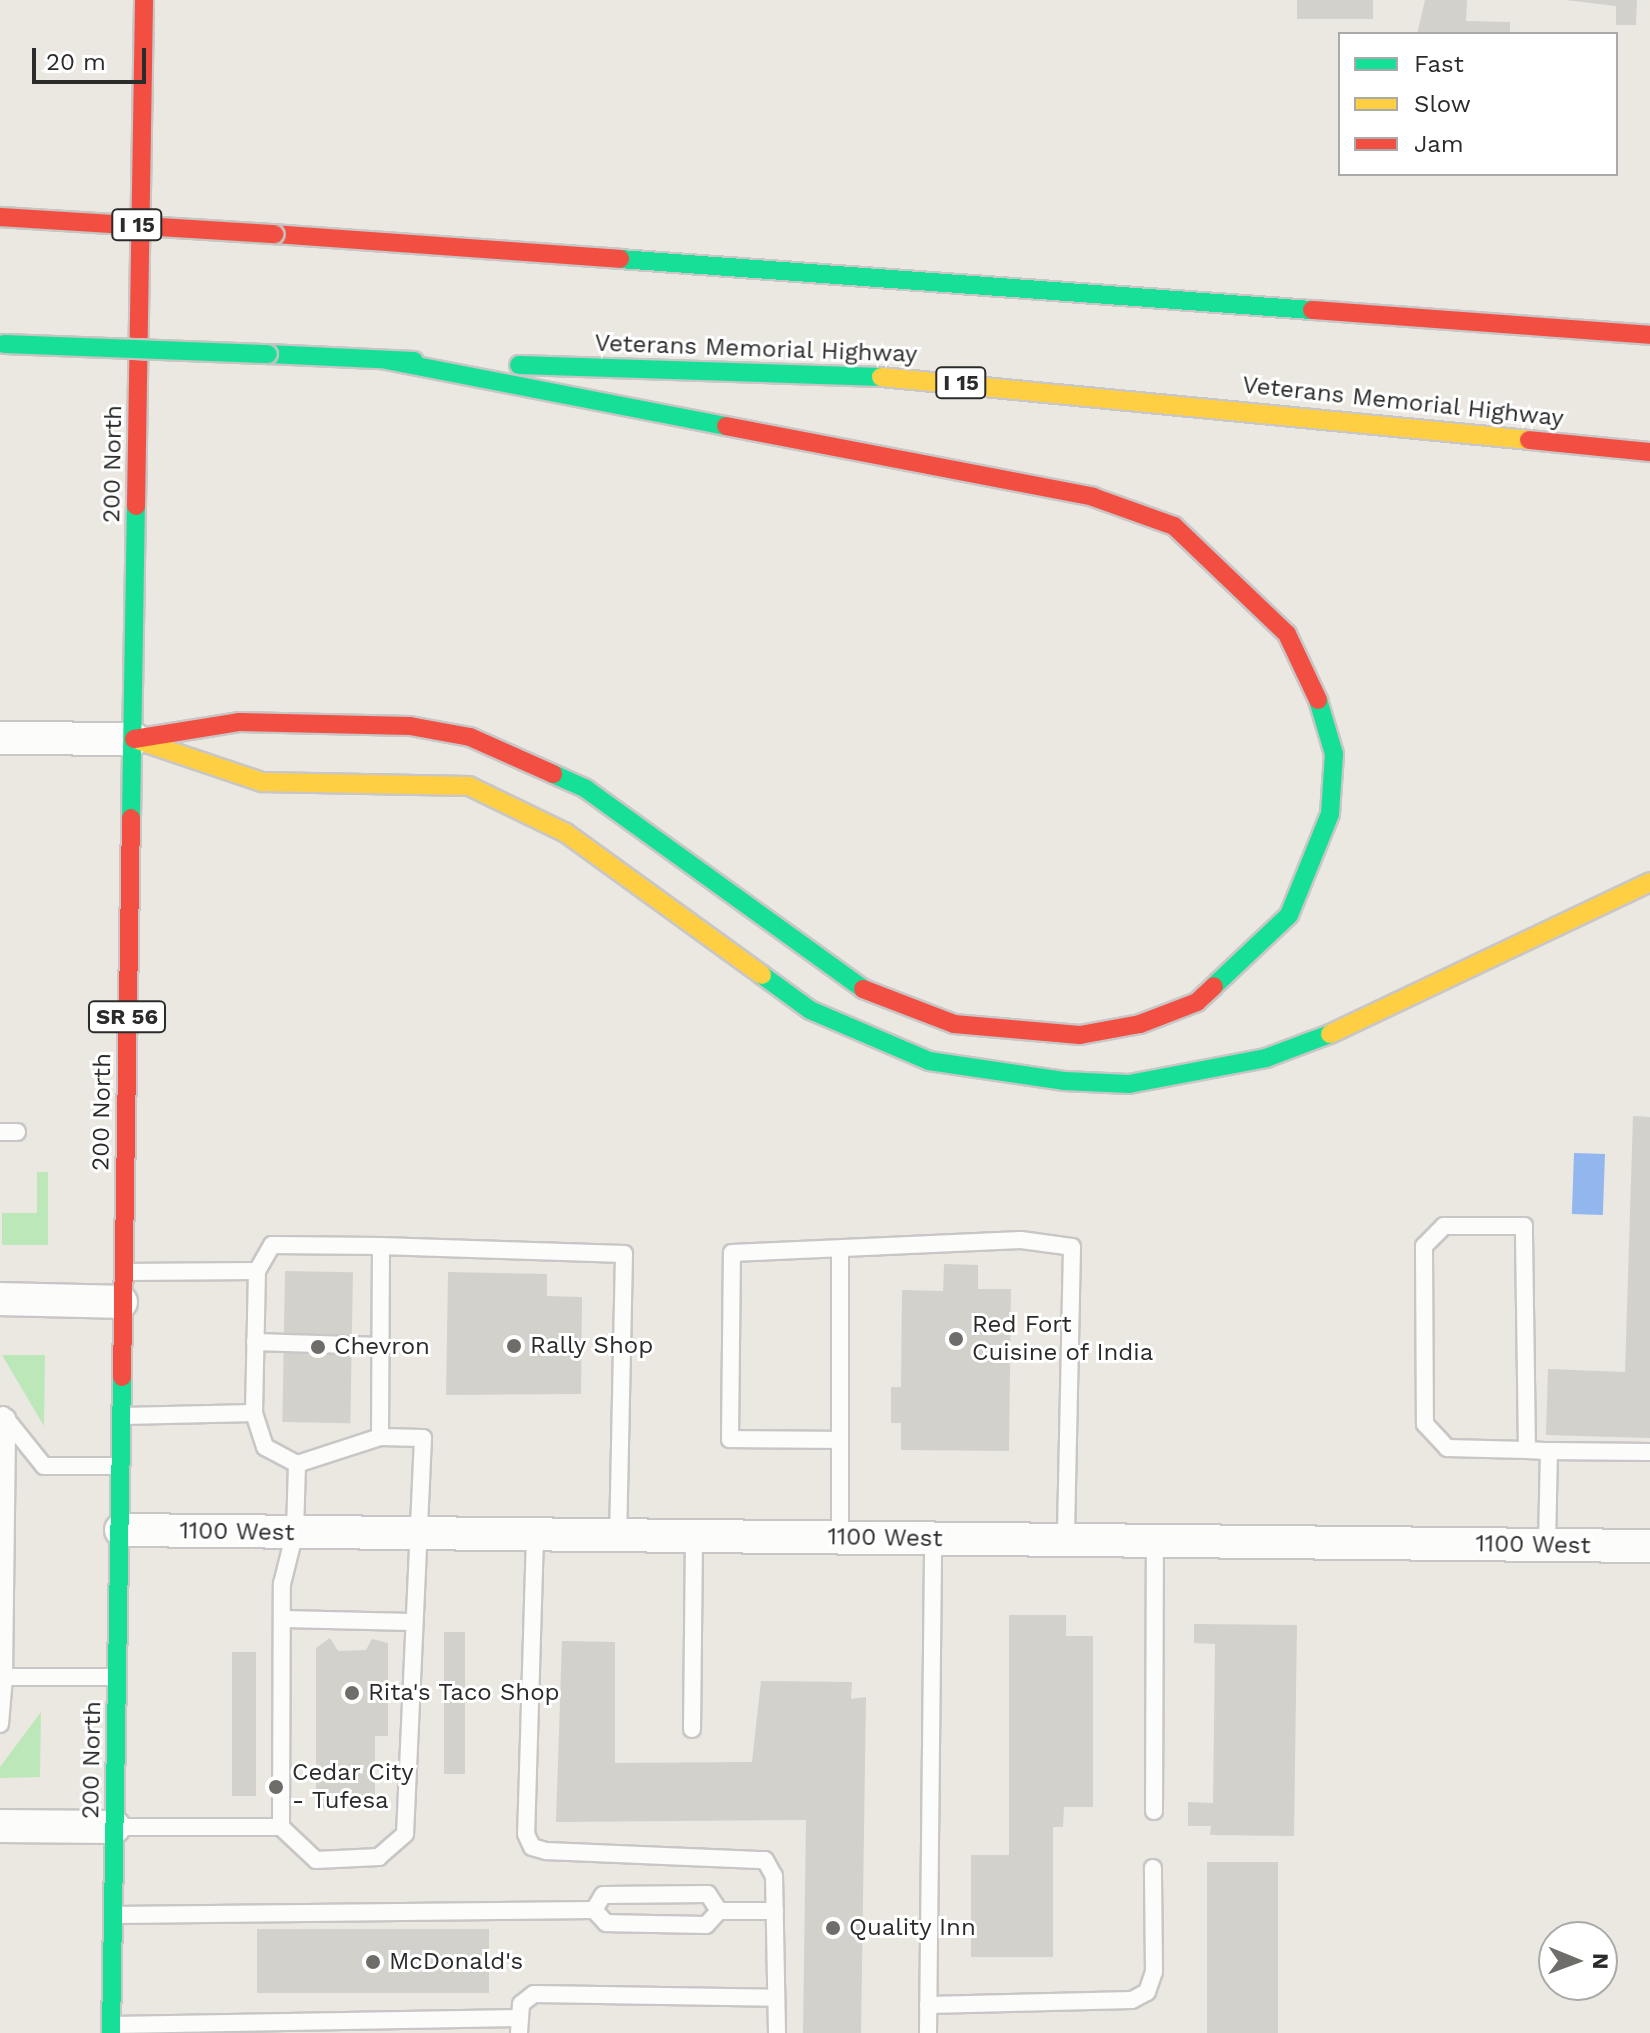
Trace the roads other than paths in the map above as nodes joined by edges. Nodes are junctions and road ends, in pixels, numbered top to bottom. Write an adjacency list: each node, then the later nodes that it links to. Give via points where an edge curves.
1 (144, 0): 8 (main road, 200 North / SR 56)
2 (0, 217): 3 (main road, I 15, bridge)
3 (1650, 335)
4 (2, 344): 5 (main road, Veterans Memorial Highway / I 15, bridge)
5 (386, 360): 6 (main road, Veterans Memorial Highway / I 15, via 902,378); 8 (main road, via 1093,497 1174,526 1252,593 1287,634 1314,686 1334,754 1330,814 1289,915 1197,1002 1140,1024 1080,1035 969,1026 894,1006 832,973 586,789 470,737 410,726 239,722)
6 (1650, 452)
7 (0, 738): 8 (street)
8 (134, 739): 9 (main road, via 262,782 469,786 566,833 810,1010 929,1061 1064,1081 1129,1084 1266,1058 1345,1028); 13 (main road, 200 North / SR 56)
9 (1650, 882)
10 (381, 1246): 12 (lane, via 272,1245); 16 (lane); 31 (lane, via 624,1254)
11 (840, 1252): 21 (lane); 21 (lane, via 732,1253 730,1439); 35 (lane, via 1021,1240 1072,1247)
12 (257, 1271): 13 (lane); 15 (lane)
13 (122, 1287): 14 (street); 19 (main road, 200 North / SR 56)
14 (0, 1299)
15 (255, 1342): 16 (lane); 17 (lane)
16 (381, 1346): 20 (lane)
17 (254, 1413): 19 (lane); 25 (lane, via 265,1447)
18 (3, 1415): 26 (lane, via 44,1466); 39 (lane)
19 (122, 1416): 26 (main road, 200 North / SR 56)
20 (380, 1437): 25 (lane); 29 (lane, via 423,1438)
21 (840, 1440): 33 (lane)
22 (1527, 1450): 22 (lane, via 1447,1448 1425,1424 1424,1246 1444,1226 1524,1226); 23 (lane)
23 (1549, 1451): 24 (lane); 37 (lane)
24 (1650, 1452)
25 (297, 1464): 28 (lane)
26 (121, 1466): 27 (main road, 200 North / SR 56)
27 (121, 1530): 28 (street, 1100 West); 43 (main road, 200 North / SR 56)
28 (295, 1532): 29 (street, 1100 West); 40 (lane)
29 (423, 1534): 30 (street, 1100 West); 41 (lane)
30 (535, 1535): 31 (street, 1100 West); 53 (lane, via 526,1834 532,1847 749,1854 765,1860 774,1876)
31 (618, 1535): 32 (street, 1100 West)
32 (694, 1536): 33 (street, 1100 West); 45 (lane)
33 (840, 1538): 34 (street, 1100 West)
34 (933, 1539): 35 (street, 1100 West); 56 (lane)
35 (1066, 1540): 36 (street, 1100 West)
36 (1155, 1541): 37 (street, 1100 West); 46 (lane)
37 (1547, 1545): 38 (street, 1100 West)
38 (1650, 1546)
39 (3, 1568): 42 (lane)
40 (282, 1619): 41 (lane); 49 (lane)
41 (414, 1622): 49 (lane, via 405,1834 379,1857 347,1862 316,1860)
42 (4, 1677): 43 (lane); 44 (lane)
43 (118, 1677): 48 (main road, 200 North / SR 56)
44 (0, 1724)
45 (692, 1729)
46 (1154, 1811)
47 (0, 1826): 48 (street)
48 (114, 1827): 49 (lane); 54 (main road, 200 North / SR 56)
49 (281, 1827)
50 (1153, 1868): 56 (lane, via 1154,1972 1147,1992 1132,2000)
51 (594, 1910): 52 (lane, via 606,1923 706,1925); 52 (lane, via 603,1895 708,1894); 54 (lane)
52 (719, 1911): 53 (lane)
53 (775, 1911): 55 (lane)
54 (113, 1915): 58 (main road, 200 North / SR 56)
55 (776, 1998): 57 (lane, via 534,1994 525,1997); 59 (lane)
56 (928, 2005): 60 (lane)
57 (519, 2026): 58 (lane)
58 (111, 2029)
59 (777, 2033)
60 (928, 2033)

